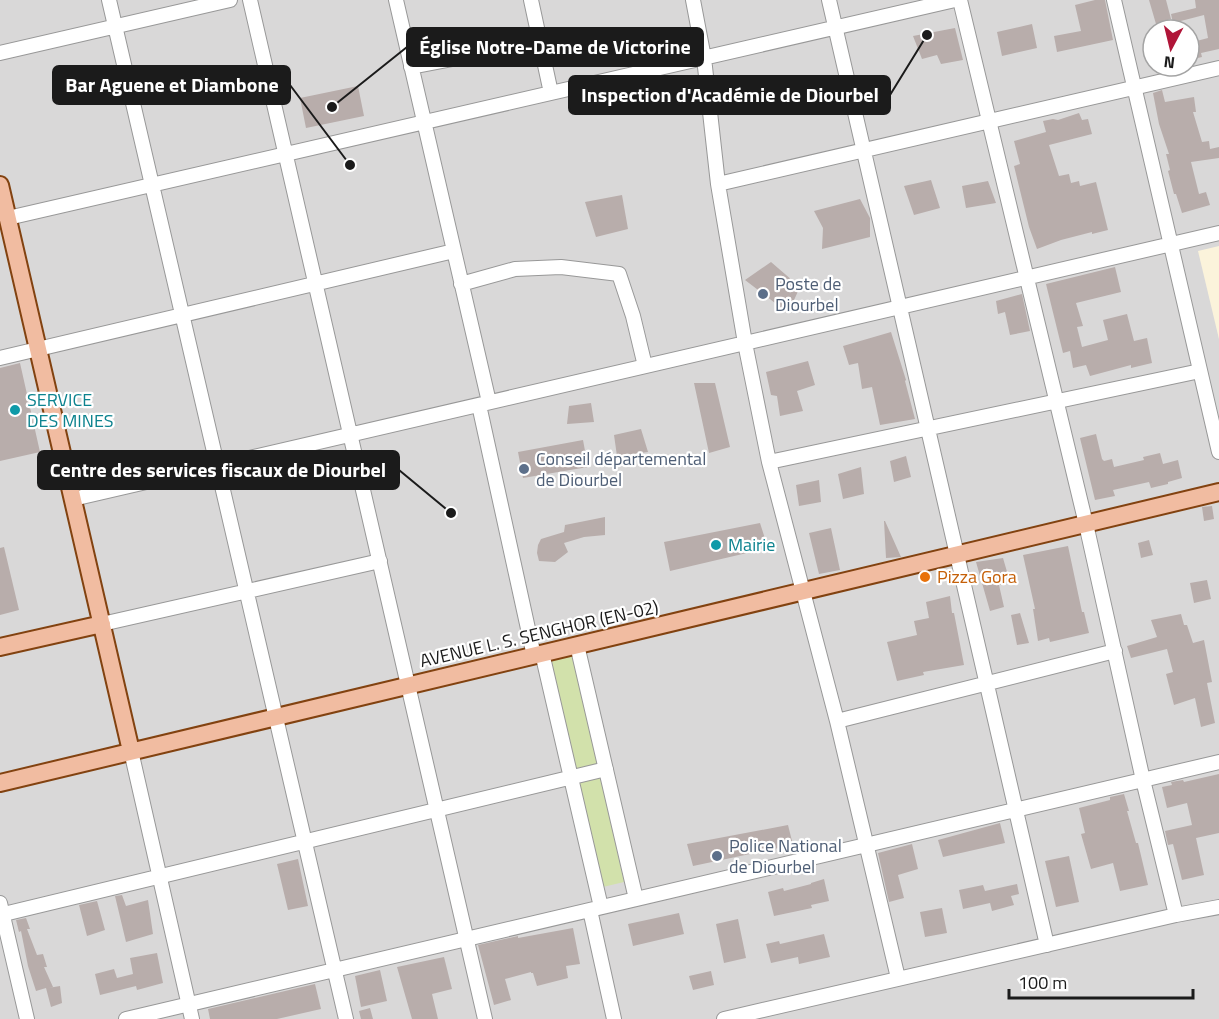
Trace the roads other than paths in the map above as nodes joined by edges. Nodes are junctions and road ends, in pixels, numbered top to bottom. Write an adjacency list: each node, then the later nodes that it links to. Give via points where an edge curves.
1 (109, 0): 11 (street)
2 (230, 0): 11 (street)
3 (250, 0): 23 (street)
4 (396, 0): 16 (street)
5 (531, 0): 13 (street)
6 (693, 0): 15 (street)
7 (829, 0): 12 (street)
8 (954, 0): 12 (street)
9 (960, 0): 20 (street)
10 (1114, 0): 18 (street)
11 (115, 26): 14 (street); 26 (street)
12 (835, 28): 15 (street); 22 (street)
13 (540, 42): 16 (street); 19 (street)
14 (0, 53)
15 (704, 58): 19 (street); 25 (street)
16 (411, 67): 21 (street)
17 (1219, 68): 18 (street)
18 (1134, 87): 20 (street); 29 (street)
19 (551, 93): 21 (street)
20 (989, 121): 22 (street); 31 (street)
21 (424, 122): 23 (street); 30 (street)
22 (863, 150): 25 (street); 34 (street)
23 (286, 154): 26 (street); 32 (street)
24 (0, 184): 27 (main road)
25 (718, 184): 36 (street)
26 (152, 185): 27 (street); 35 (street)
27 (8, 218): 37 (main road)
28 (1219, 233): 29 (street)
29 (1171, 244): 31 (street); 40 (street)
30 (454, 251): 32 (street); 33 (street)
31 (1027, 278): 34 (street); 41 (street)
32 (315, 284): 35 (street); 44 (street)
33 (461, 284): 39 (street, via 515,269 561,267 619,274); 42 (street)
34 (900, 307): 36 (street); 43 (street)
35 (182, 315): 37 (street); 47 (street)
36 (745, 343): 39 (street); 46 (street)
37 (38, 349): 38 (street); 49 (main road)
38 (0, 358)
39 (645, 366): 42 (street)
40 (1200, 370): 41 (street); 45 (street)
41 (1057, 401): 43 (street); 50 (street)
42 (484, 404): 44 (street); 59 (street)
43 (928, 428): 46 (street); 51 (street)
44 (350, 434): 47 (street); 52 (street)
45 (1219, 452)
46 (769, 462): 54 (street)
47 (217, 465): 49 (street); 53 (street)
48 (1219, 492): 50 (main road, AVENUE L. S. SENGHOR (EN-02))
49 (73, 499): 55 (main road)
50 (1086, 524): 51 (main road, AVENUE L. S. SENGHOR (EN-02)); 58 (street)
51 (957, 555): 54 (main road, AVENUE L. S. SENGHOR (EN-02)); 60 (street)
52 (380, 561): 53 (street); 61 (street)
53 (246, 591): 55 (street); 62 (street)
54 (802, 591): 56 (main road, AVENUE L. S. SENGHOR (EN-02)); 63 (street)
55 (102, 624): 57 (main road); 64 (main road)
56 (577, 645): 59 (main road, AVENUE L. S. SENGHOR (EN-02)); 66 (street)
57 (0, 647)
58 (1114, 651): 60 (street); 68 (street)
59 (538, 655): 61 (main road, AVENUE L. S. SENGHOR (EN-02)); 67 (street)
60 (987, 683): 63 (street); 71 (street)
61 (408, 685): 62 (main road, AVENUE L. S. SENGHOR (EN-02)); 70 (street)
62 (276, 717): 64 (main road, AVENUE L. S. SENGHOR (EN-02)); 72 (street)
63 (837, 721): 73 (street)
64 (131, 751): 69 (main road, AVENUE L. S. SENGHOR (EN-02)); 74 (street)
65 (1219, 762): 68 (street)
66 (606, 769): 67 (street); 75 (street)
67 (571, 778): 70 (street); 77 (street)
68 (1143, 780): 71 (street); 79 (street)
69 (0, 783)
70 (436, 810): 72 (street); 80 (street)
71 (1016, 810): 73 (street); 81 (street)
72 (304, 842): 74 (street); 82 (street)
73 (866, 845): 75 (street); 83 (street)
74 (159, 877): 78 (street); 84 (street)
75 (636, 899): 77 (street)
76 (1219, 907): 79 (street)
77 (596, 908): 80 (street); 90 (street)
78 (1, 911): 85 (street)
79 (1176, 915): 81 (street)
80 (466, 939): 82 (street); 89 (street)
81 (1047, 945): 83 (street)
82 (334, 970): 84 (street); 88 (street)
83 (897, 978): 91 (street)
84 (189, 1004): 86 (street); 87 (street)
85 (27, 1019)
86 (126, 1019)
87 (192, 1019)
88 (346, 1019)
89 (485, 1019)
90 (614, 1019)
91 (724, 1019)

